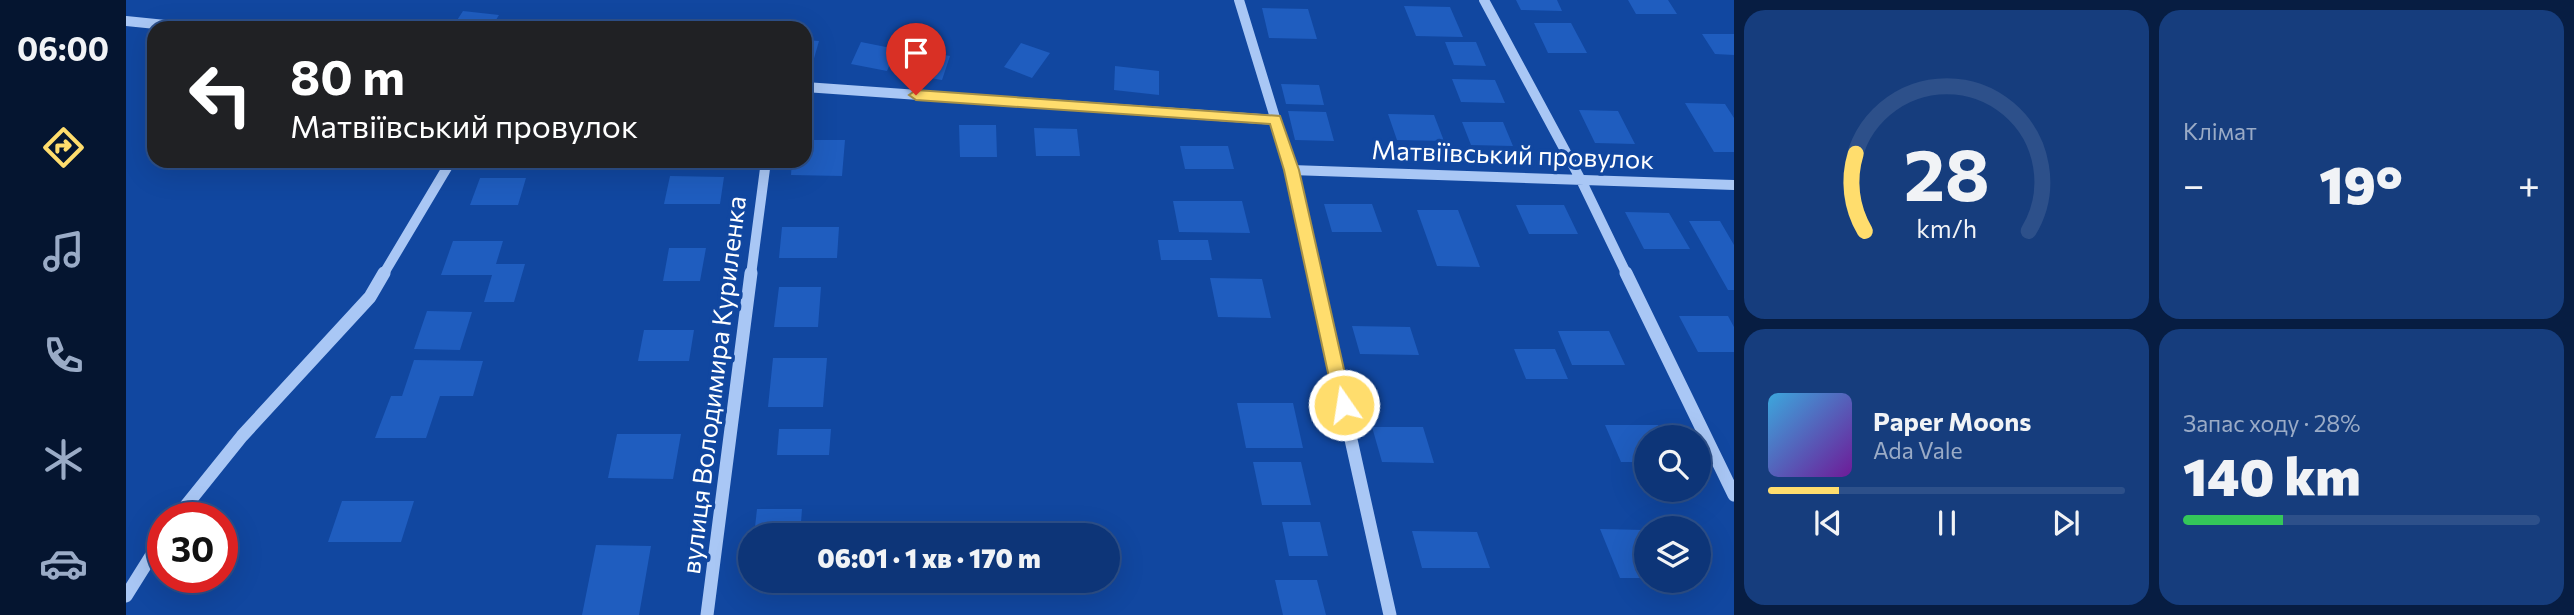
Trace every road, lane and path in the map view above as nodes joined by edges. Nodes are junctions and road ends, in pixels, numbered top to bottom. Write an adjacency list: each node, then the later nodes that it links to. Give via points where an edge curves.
1 (1239, 0): 6 (street)
2 (1484, 0): 10 (street)
3 (126, 21): 4 (street)
4 (147, 23)
5 (812, 87): 6 (street)
6 (1275, 120): 9 (street)
7 (447, 168): 13 (street, via 370,297 242,436)
8 (765, 168): 16 (street, вулиця Володимира Куриленка)
9 (1291, 170): 10 (street, Матвіївський провулок); 17 (street)
10 (1582, 181): 11 (street, Матвіївський провулок); 12 (street)
11 (1734, 185)
12 (1734, 495)
13 (189, 502)
14 (147, 563): 15 (street)
15 (126, 596)
16 (707, 615)
17 (1390, 615)

